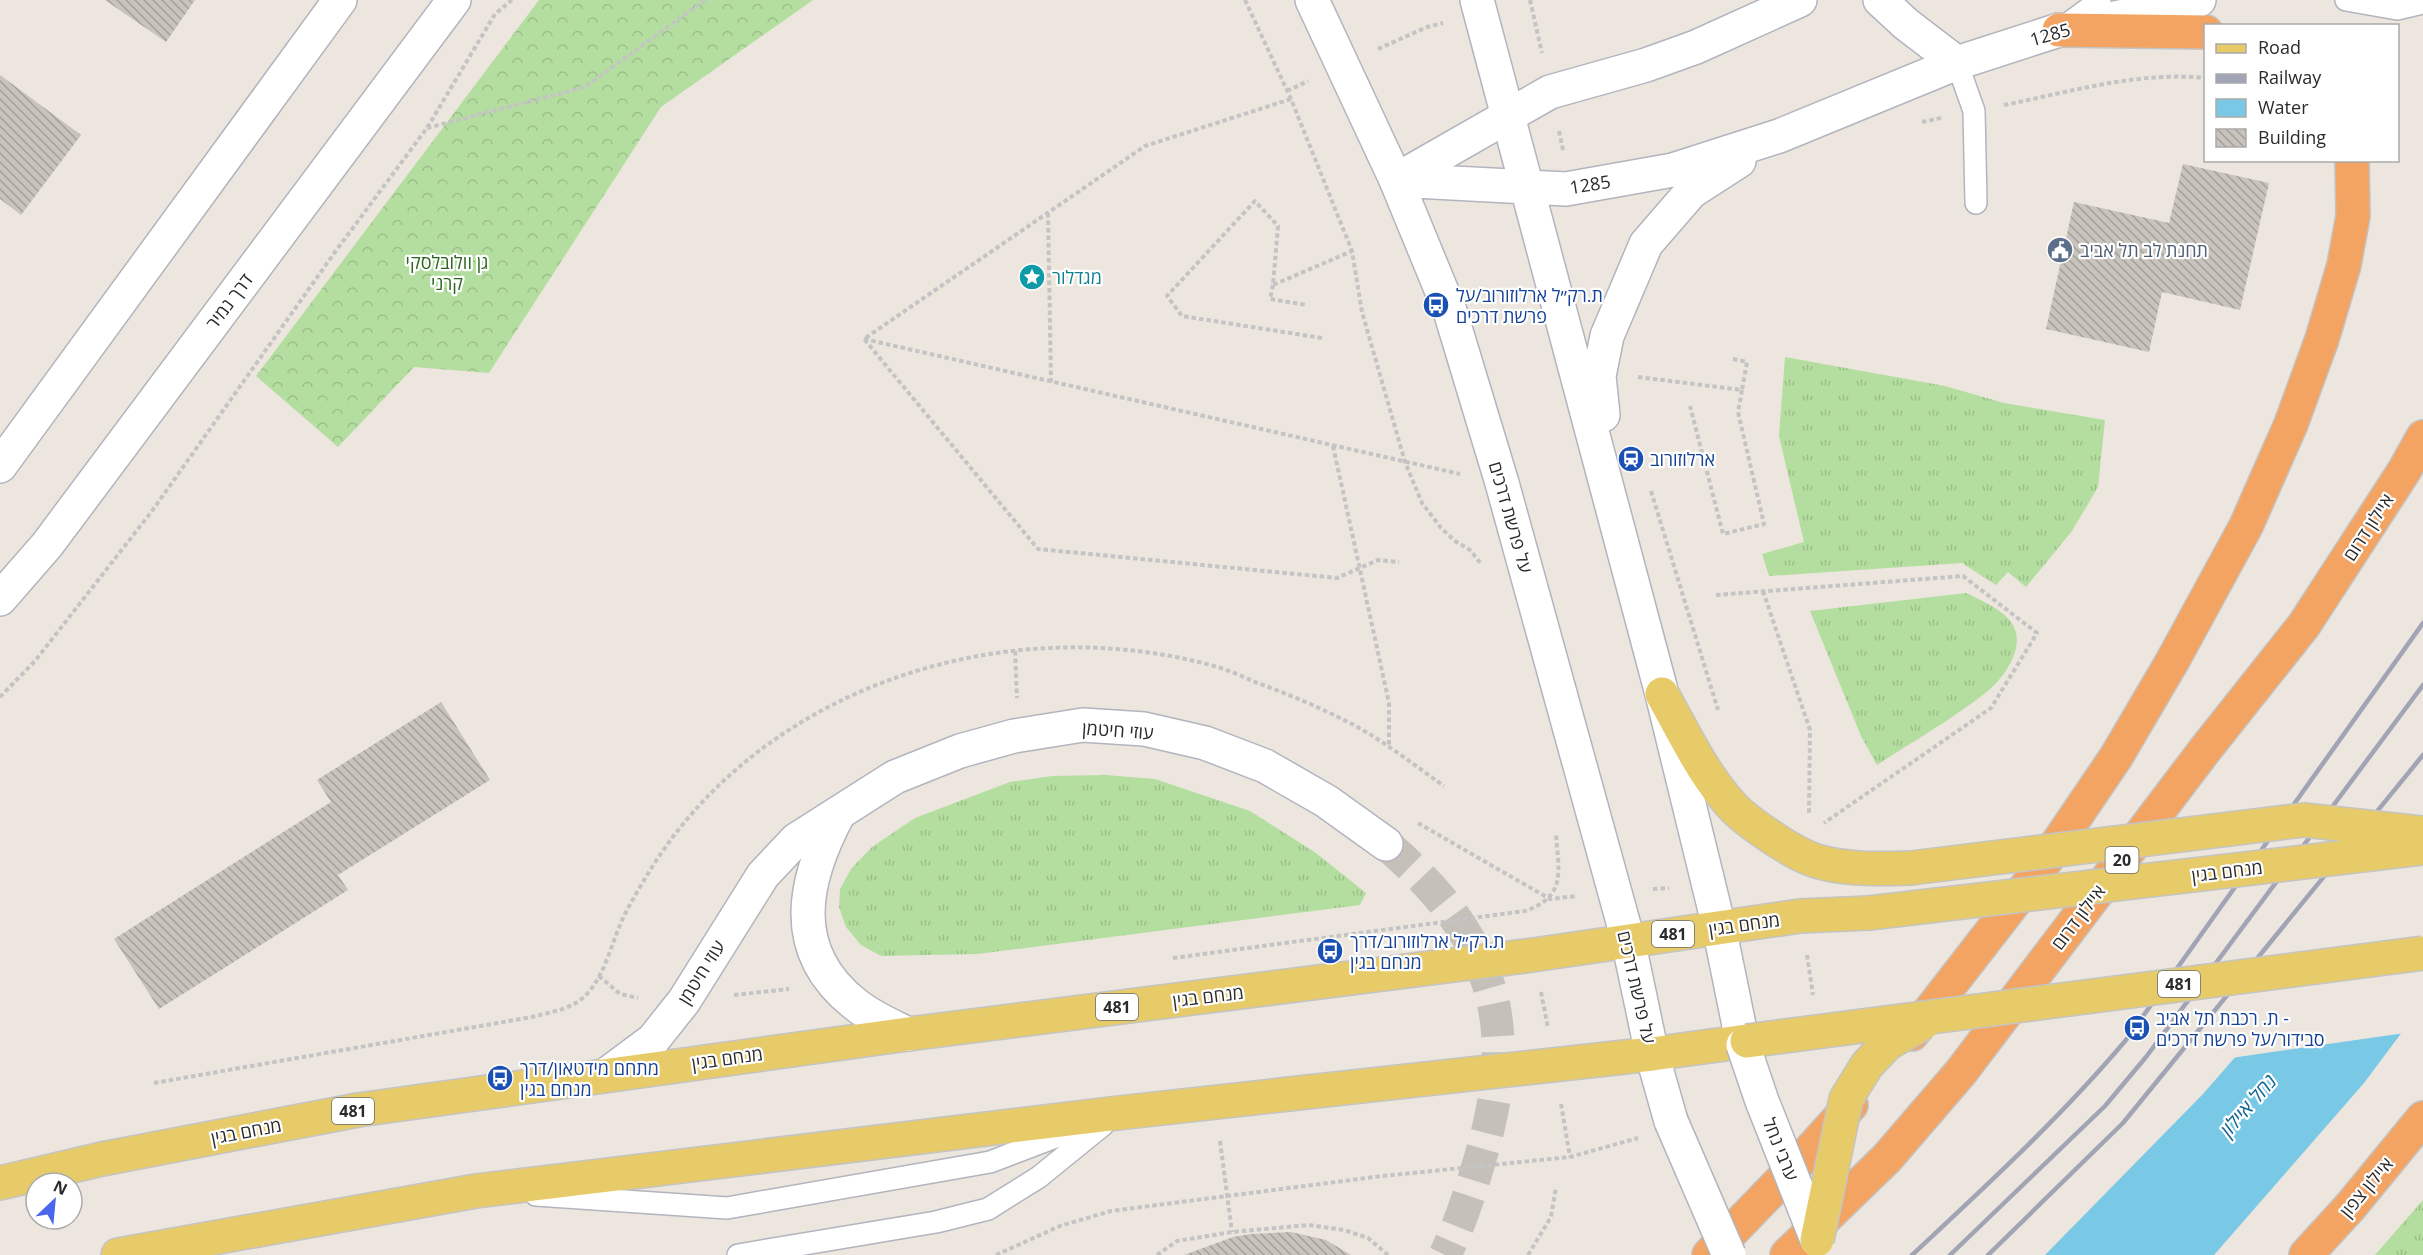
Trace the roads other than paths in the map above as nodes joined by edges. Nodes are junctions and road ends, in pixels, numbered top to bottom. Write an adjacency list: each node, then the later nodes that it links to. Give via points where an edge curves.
1 (340, 0): 22 (street)
2 (454, 0): 24 (street, דרך נמיר, via 47,546)
3 (1312, 0): 18 (street, על פרשת דרכים)
4 (1800, 0): 15 (street, via 1696,47 1550,92)
5 (1880, 0): 14 (street)
6 (2082, 0): 12 (street)
7 (2100, 0): 12 (lane)
8 (2199, 0): 12 (street, 1285)
9 (2346, 0): 10 (lane, via 2397,9)
10 (2423, 3)
11 (1478, 8): 15 (street)
12 (2059, 30): 13 (highway); 14 (street, 1285)
13 (2204, 32)
14 (1957, 63): 16 (street, 1285); 20 (lane, via 1974,111)
15 (1509, 116): 18 (street); 19 (street)
16 (1779, 136): 19 (street, 1285, via 1673,170 1566,189); 23 (street, via 1691,192 1646,244 1607,336 1599,376)
17 (2352, 162): 45 (highway, via 2353,216 2344,265 2318,350 2291,424 2246,525 2173,660 2115,757 2040,869 1897,1054)
18 (1396, 180): 19 (street, 1285); 31 (street, על פרשת דרכים, via 1450,311 1502,483)
19 (1527, 186): 23 (street)
20 (1976, 203)
21 (2423, 437): 47 (highway, איילון דרום / 20, via 2304,625 1961,1072 1887,1158)
22 (0, 466)
23 (1611, 496): 25 (street)
24 (0, 599)
25 (1662, 694): 27 (main road, bridge, via 1704,769 1737,811 1763,832 1819,862 1877,869 1911,868 2304,819); 30 (street)
26 (839, 813): 28 (street, עוזי חיטמן, via 895,777 960,751 1014,736 1083,725 1144,729 1205,743 1265,766 1326,801); 34 (street, עוזי חיטמן, via 812,877 806,910 809,935 817,960 854,1004); 37 (street, עוזי חיטמן, via 796,840 763,875 684,1001 653,1040)
27 (2423, 833)
28 (1386, 844)
29 (2423, 848): 30 (main road, מנחם בגין / 481, bridge)
30 (1719, 927): 31 (main road, מנחם בגין / 481); 35 (street)
31 (1628, 940): 34 (main road, מנחם בגין / 481); 36 (street, על פרשת דרכים)
32 (2423, 953): 33 (main road, 481, bridge)
33 (1935, 1016): 35 (main road, 481, bridge); 42 (main road, bridge, via 1887,1044 1867,1065 1846,1099)
34 (908, 1034): 37 (main road, מנחם בגין / 481)
35 (1744, 1042): 36 (main road, 481); 42 (street, ערבי נחל, bridge, via 1762,1101)
36 (1652, 1054): 38 (main road, 481); 46 (street, bridge, via 1672,1124)
37 (606, 1074): 40 (main road, מנחם בגין / 481, via 358,1110 102,1159)
38 (1118, 1113): 41 (main road, 481); 41 (lane, via 990,1162 727,1208); 44 (lane, via 1039,1177 988,1209 956,1219)
39 (2423, 1118): 48 (highway, איילון צפון)
40 (0, 1183)
41 (476, 1191): 43 (main road, 481)
42 (1820, 1248)
43 (118, 1255)
44 (743, 1255)
45 (1708, 1255)
46 (1729, 1255)
47 (1787, 1255)
48 (2306, 1255)

